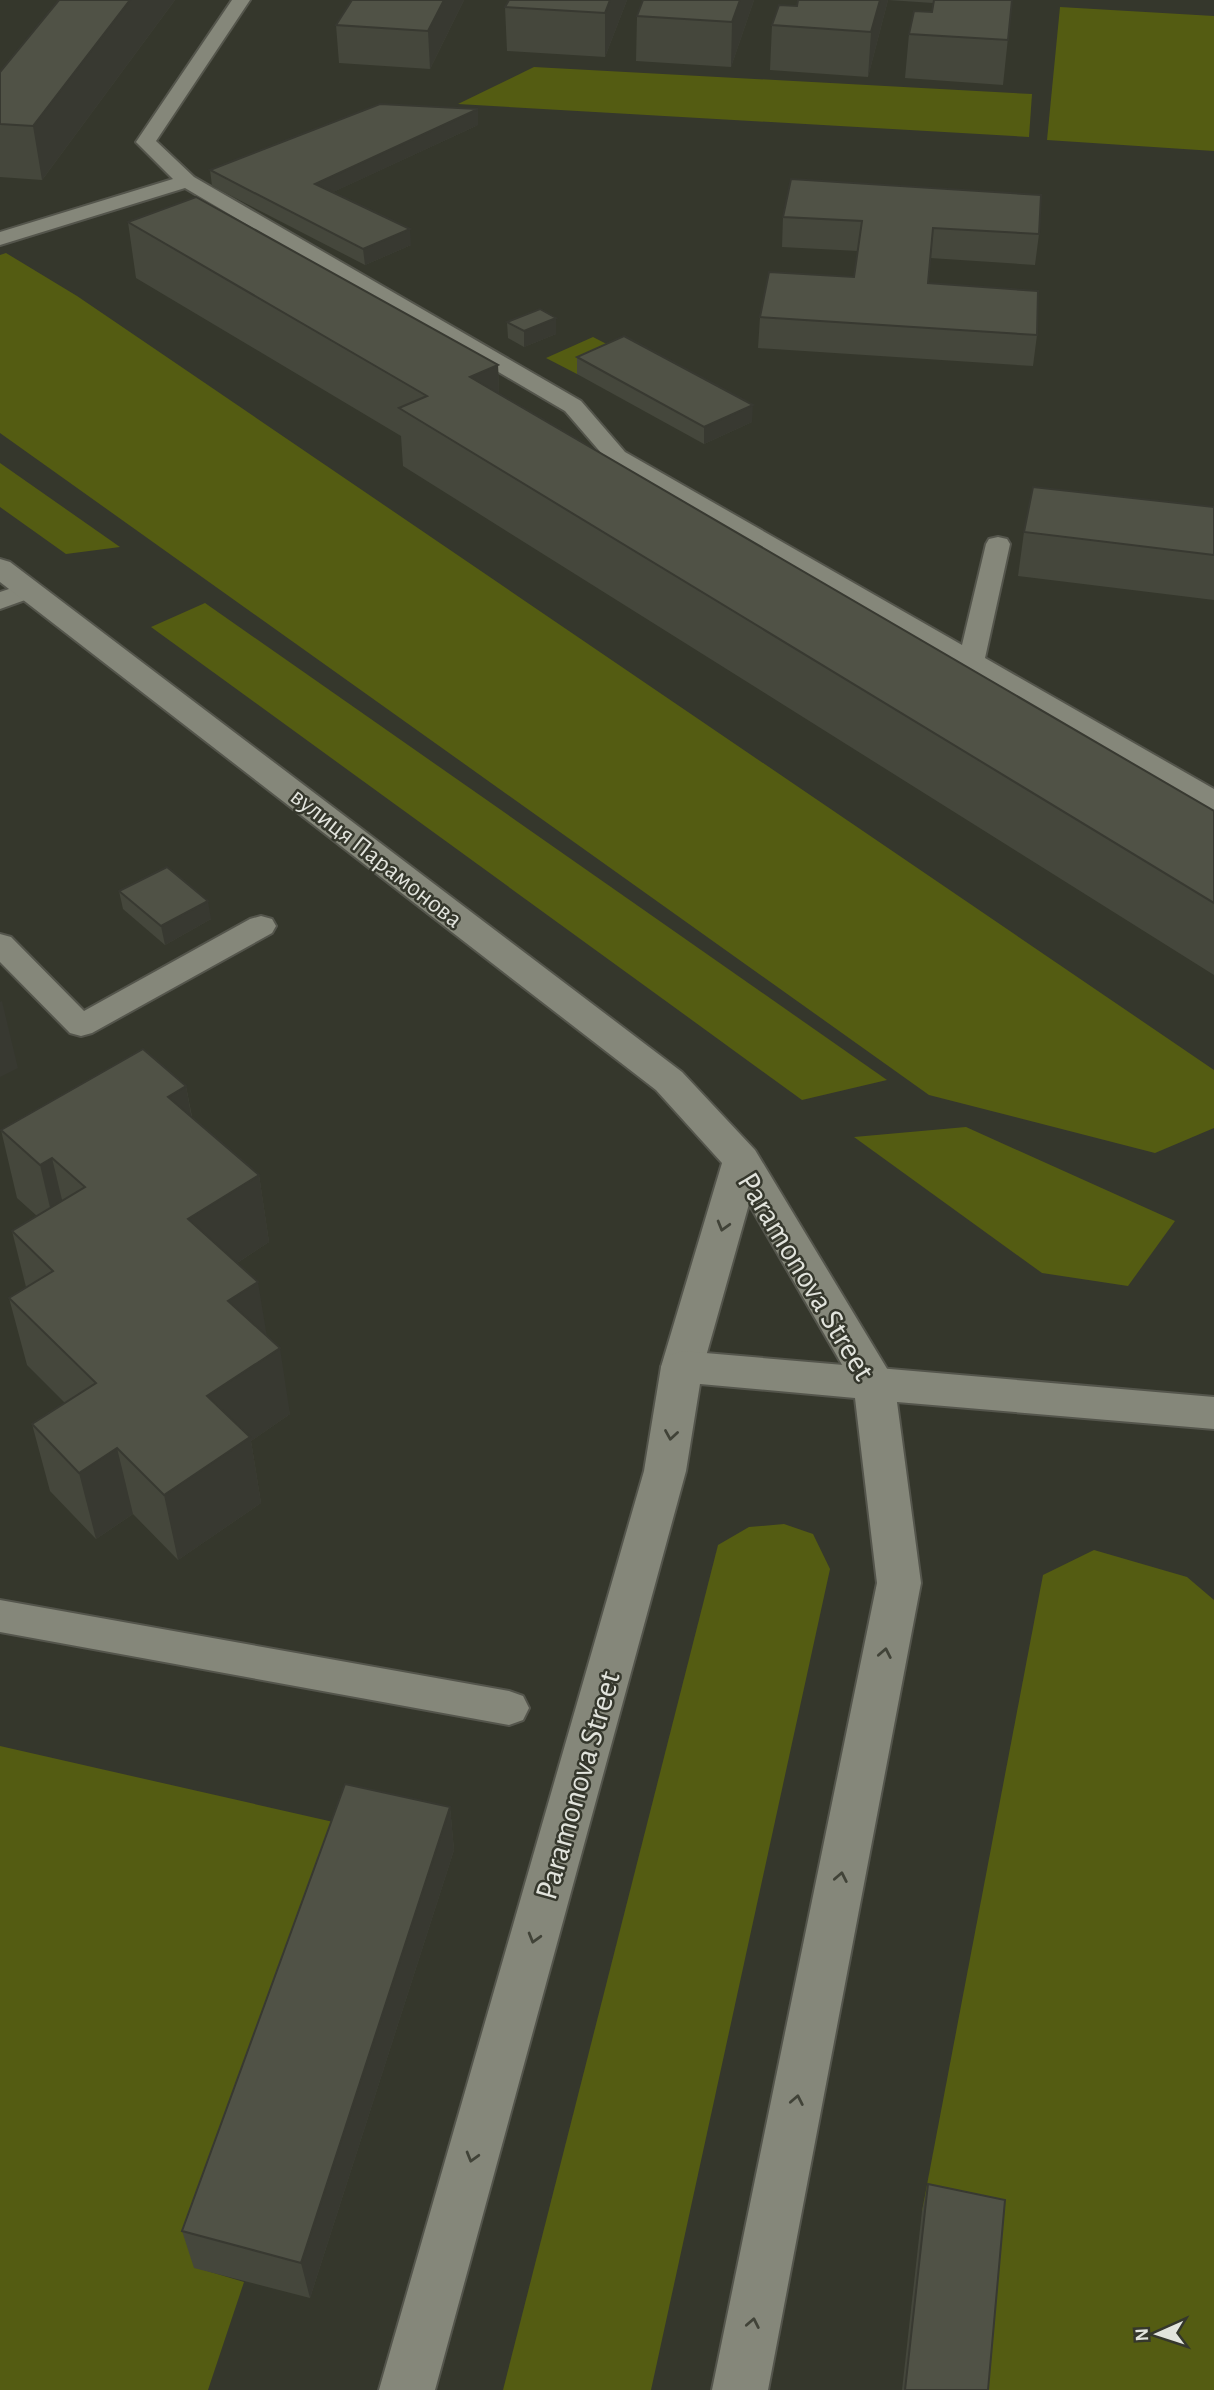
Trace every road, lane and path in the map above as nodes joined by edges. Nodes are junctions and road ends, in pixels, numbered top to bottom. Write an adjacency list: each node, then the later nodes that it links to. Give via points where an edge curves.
1 (241, 0): 2 (lane, via 146,142)
2 (187, 181): 3 (lane); 7 (lane, via 573,406 617,457)
3 (0, 239)
4 (998, 544): 7 (lane)
5 (0, 568): 6 (street, вулиця Парамонова)
6 (15, 596): 11 (street, вулиця Парамонова, via 669,1081)
7 (971, 660): 8 (lane)
8 (1214, 801)
9 (261, 926): 10 (lane, via 81,1026)
10 (0, 944)
11 (742, 1160): 12 (street, Paramonova Street, one-way to 12); 13 (street, Paramonova Street)
12 (682, 1367): 13 (street); 17 (street, Paramonova Street, one-way to 17, via 665,1471)
13 (874, 1383): 14 (street); 18 (street, Paramonova Street, one-way to 13, via 899,1583)
14 (1214, 1413)
15 (0, 1616): 16 (lane)
16 (509, 1708)
17 (407, 2390)
18 (740, 2390)

